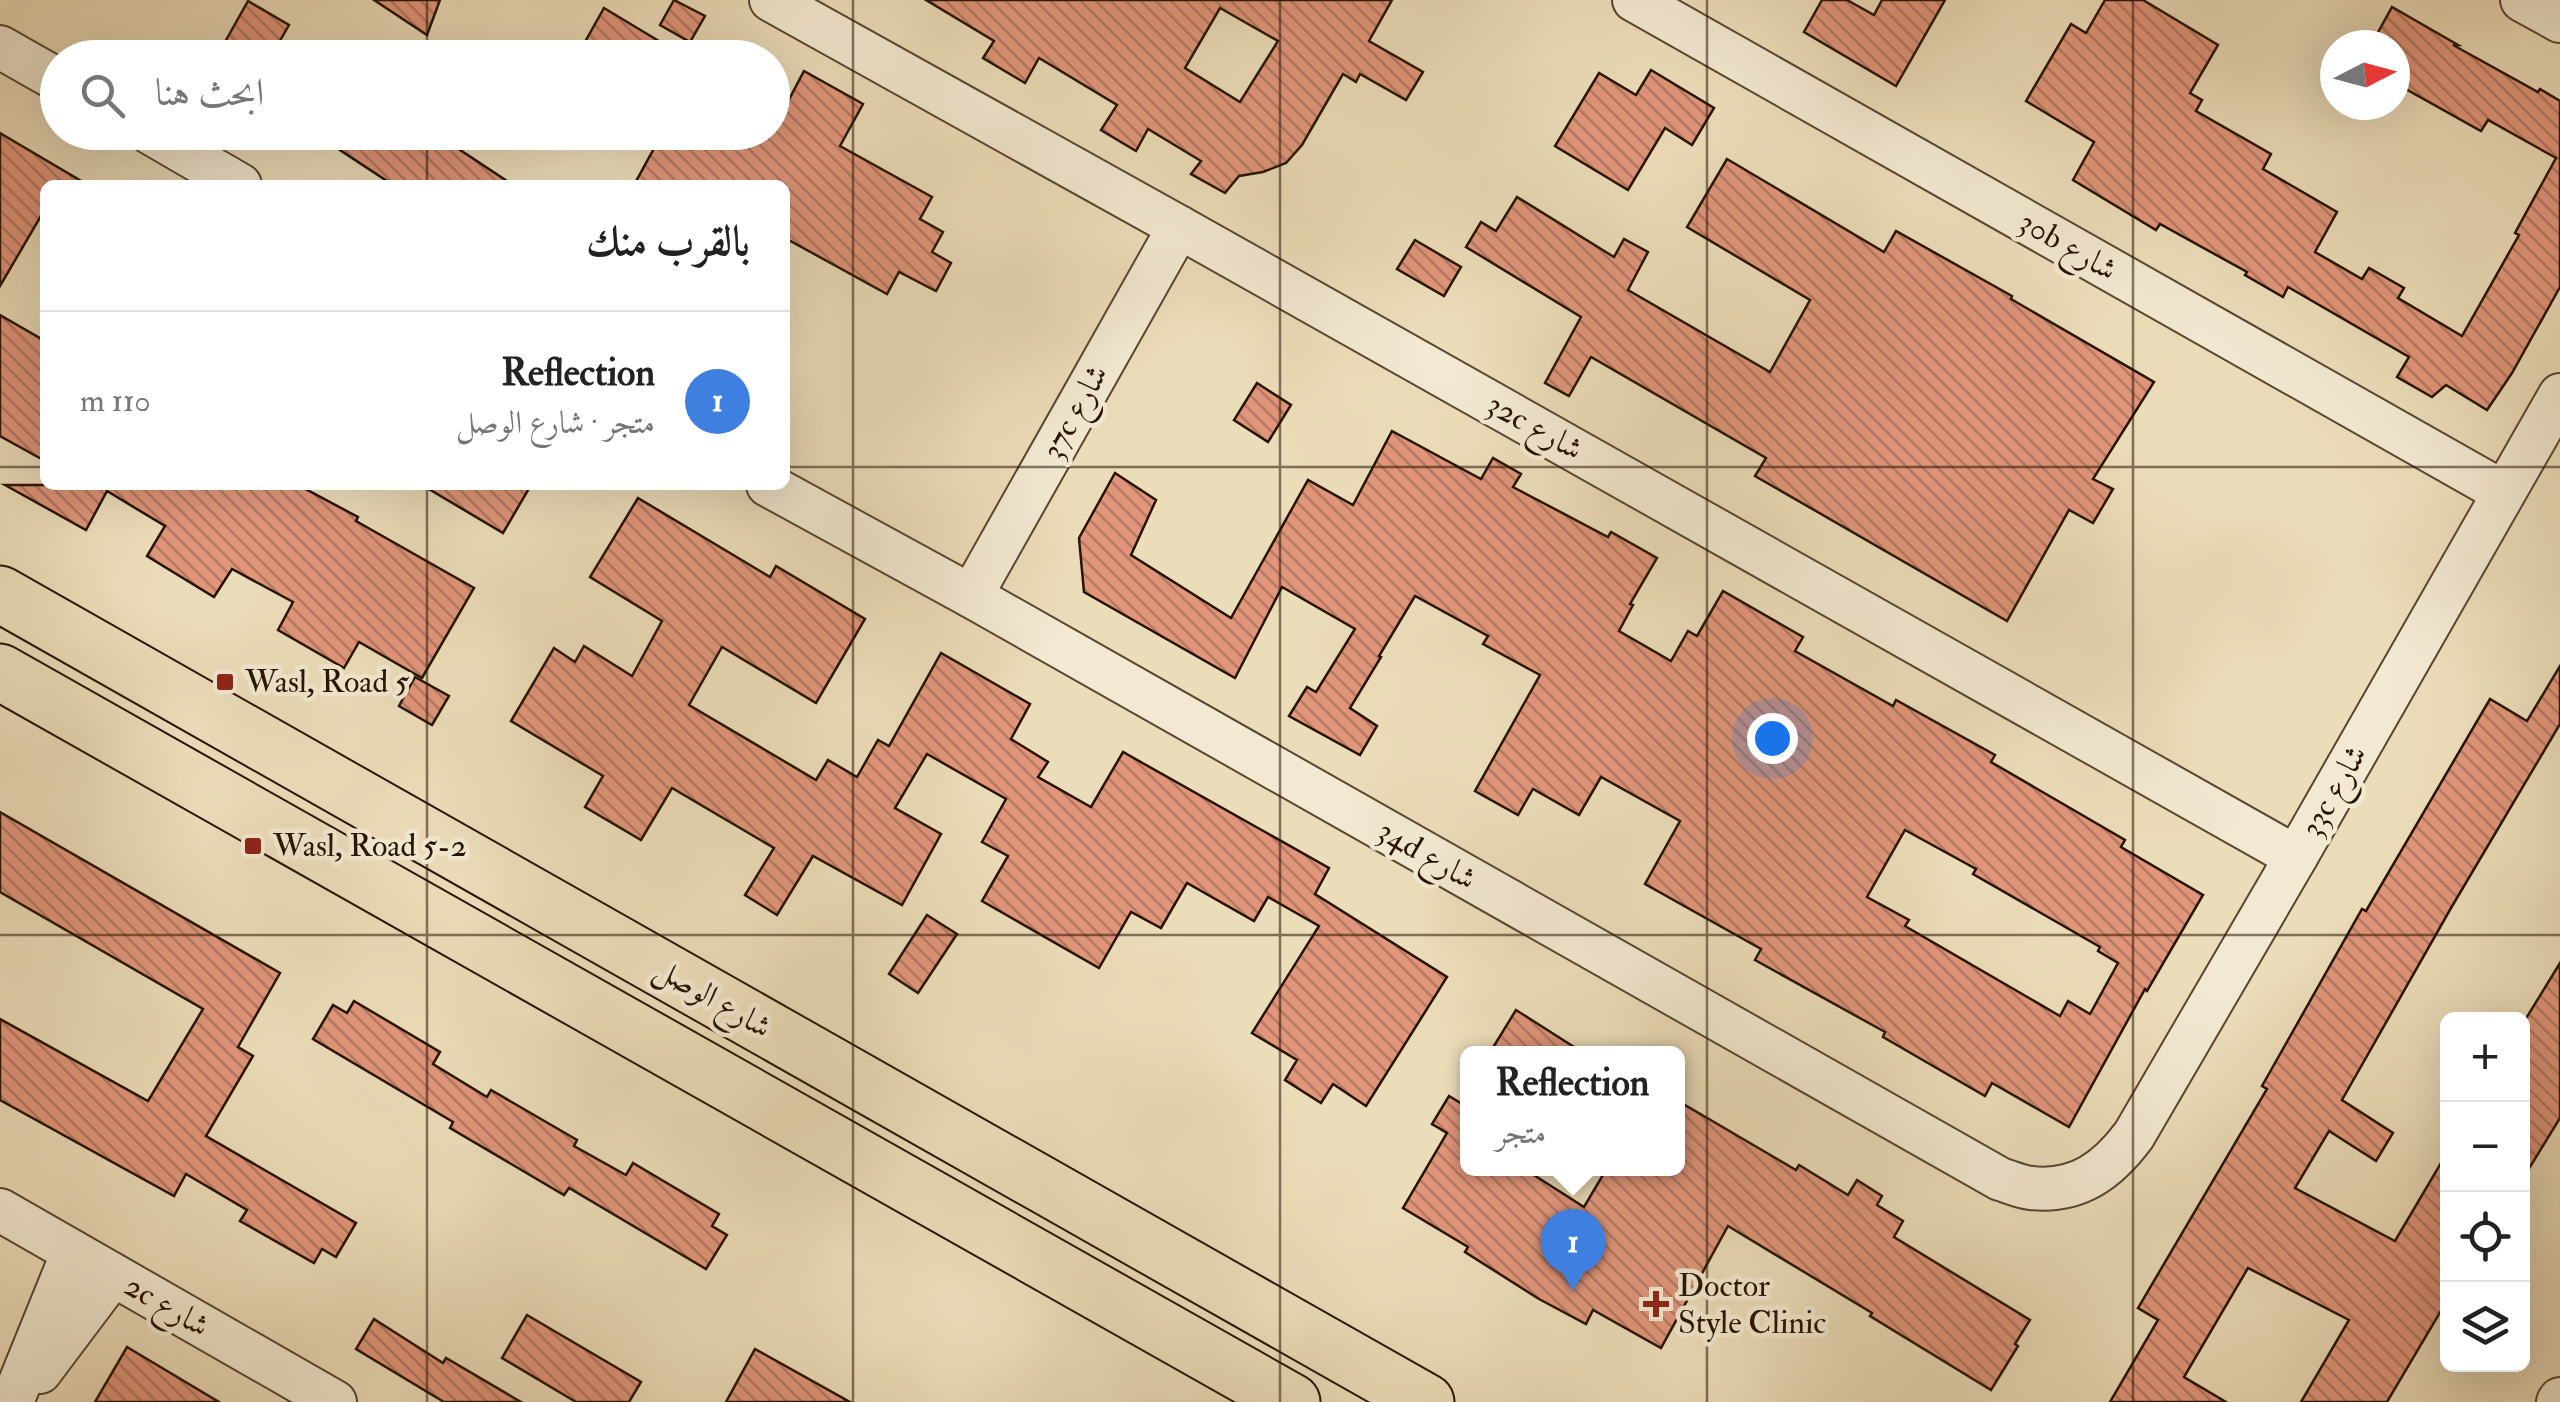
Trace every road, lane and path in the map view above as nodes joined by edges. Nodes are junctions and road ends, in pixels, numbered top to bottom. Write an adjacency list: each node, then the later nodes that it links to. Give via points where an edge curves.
1 (772, 0): 9 (street, 32c شارع)
2 (1634, 0): 12 (street, 30b شارع)
3 (2522, 0): 4 (street)
4 (2560, 22)
5 (0, 47): 6 (street)
6 (40, 70)
7 (180, 150): 8 (street)
8 (231, 180)
9 (1180, 227): 14 (street, 37c شارع); 16 (street, 32c شارع)
10 (2560, 396): 12 (street, 33c شارع)
11 (777, 490): 14 (street, 34d شارع)
12 (2503, 492): 16 (street, 33c شارع)
13 (0, 594): 26 (main road, شارع الوصل)
14 (971, 596): 17 (street, 34d شارع, via 2000,1179 2031,1188)
15 (0, 672): 21 (main road, شارع الوصل)
16 (2296, 857): 17 (street, 33c شارع, via 2134,1135)
17 (2094, 1176)
18 (0, 1210): 19 (street, 2c شارع)
19 (73, 1252): 20 (street, 2c شارع); 22 (street)
20 (113, 1275): 22 (street); 23 (street, 2c شارع)
21 (1193, 1346): 24 (main road); 25 (main road, شارع الوصل)
22 (13, 1402)
23 (335, 1402)
24 (1208, 1402)
25 (1292, 1402)
26 (1426, 1402)

